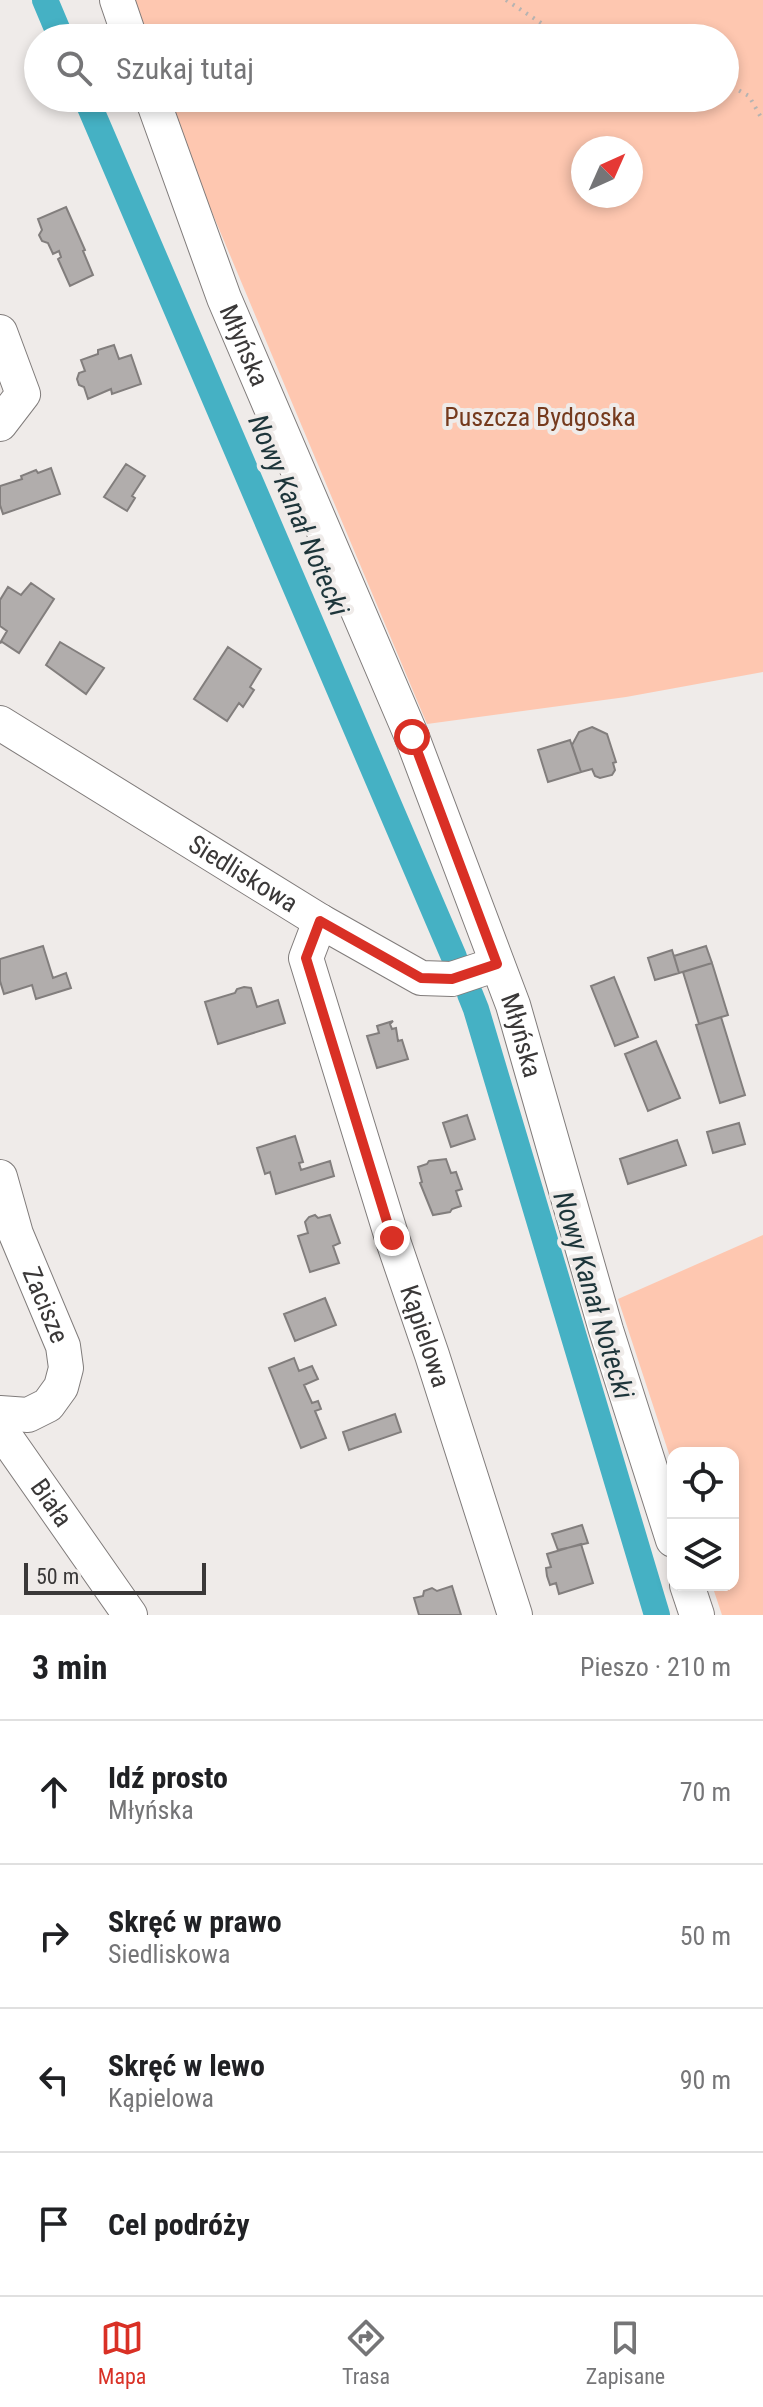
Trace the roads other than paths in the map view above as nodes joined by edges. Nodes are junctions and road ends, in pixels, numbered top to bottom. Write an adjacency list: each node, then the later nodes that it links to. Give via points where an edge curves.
1 (117, 0): 2 (street)
2 (125, 24)
3 (157, 112): 8 (street, Młyńska, via 224,298 412,737)
4 (0, 332): 5 (street, via 23,394)
5 (0, 424)
6 (4, 735): 7 (street, Siedliskowa)
7 (320, 921): 8 (street, Siedliskowa, via 421,978 452,979); 15 (street, Kąpielowa, via 306,958)
8 (497, 964): 12 (street, Młyńska)
9 (0, 1177): 10 (street, Zacisze, via 16,1234 63,1346 66,1368 48,1405 28,1415)
10 (0, 1413)
11 (0, 1429): 14 (street, Biała)
12 (667, 1521)
13 (689, 1591): 16 (street)
14 (130, 1615)
15 (515, 1615)
16 (697, 1615)

